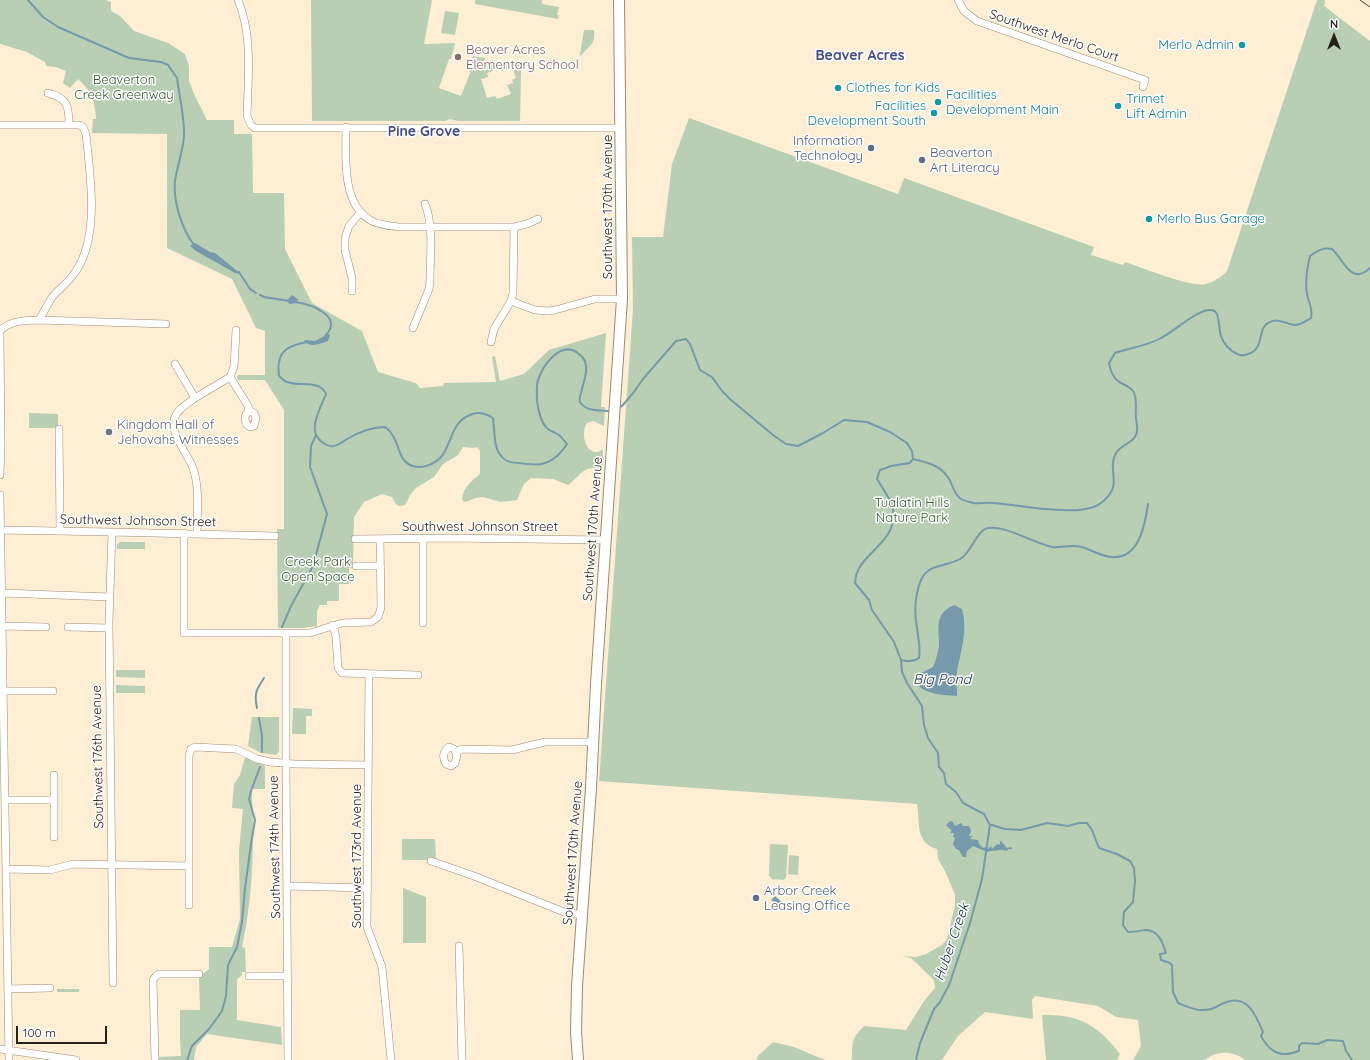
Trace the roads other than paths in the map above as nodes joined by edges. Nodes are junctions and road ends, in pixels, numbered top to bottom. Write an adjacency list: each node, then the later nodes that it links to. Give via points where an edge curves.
1 (238, 0): 8 (street, via 246,22 248,41 247,116 251,125 255,128)
2 (619, 0): 9 (main road, Southwest 170th Avenue)
3 (958, 0): 4 (street, Southwest Merlo Court, via 964,10 977,21 1145,80)
4 (1143, 87)
5 (48, 93): 7 (street, via 58,96 66,103)
6 (0, 125): 7 (street)
7 (69, 125): 18 (street, via 80,125 86,134 92,221 90,236 76,272 52,297)
8 (346, 127): 9 (street); 11 (street, via 345,170 348,187)
9 (621, 128): 16 (main road, Southwest 170th Avenue)
10 (425, 204): 13 (street)
11 (360, 212): 13 (street, via 370,220 384,224); 15 (street, via 345,238)
12 (538, 219): 14 (street)
13 (430, 227): 14 (street); 20 (street, via 429,289)
14 (514, 227): 17 (street, via 514,293)
15 (352, 290)
16 (622, 298): 17 (street, via 595,299 548,311 535,310); 40 (main road, Southwest 170th Avenue)
17 (511, 301): 22 (street, via 494,328)
18 (39, 320): 19 (street); 23 (street, via 21,321 5,326 0,331)
19 (166, 324)
20 (413, 328)
21 (236, 330): 25 (street, via 234,367)
22 (491, 342)
23 (0, 350): 29 (street)
24 (175, 364): 26 (street)
25 (230, 377): 26 (street); 27 (street)
26 (195, 398): 35 (street, via 178,411 173,420 174,430 196,479)
27 (249, 412)
28 (58, 429): 32 (street)
29 (0, 475)
30 (0, 495): 31 (street)
31 (1, 530): 32 (street, Southwest Johnson Street); 43 (street)
32 (60, 531): 33 (street, Southwest Johnson Street)
33 (112, 532): 34 (street, Southwest Johnson Street); 44 (street, Southwest 176th Avenue)
34 (184, 533): 35 (street, Southwest Johnson Street); 51 (street, via 184,633)
35 (197, 533): 36 (street, Southwest Johnson Street)
36 (275, 536)
37 (355, 538): 38 (street, Southwest Johnson Street)
38 (380, 539): 39 (street, Southwest Johnson Street); 42 (street)
39 (423, 539): 40 (street, Southwest Johnson Street); 45 (street)
40 (605, 540): 56 (main road, Southwest 170th Avenue)
41 (356, 566): 42 (street)
42 (380, 566): 46 (street, via 381,608 378,617 371,622)
43 (2, 593): 44 (street); 47 (street)
44 (110, 597): 50 (street, Southwest 176th Avenue)
45 (423, 623)
46 (333, 625): 51 (street, via 310,633); 52 (street, via 339,671 346,674)
47 (2, 626): 48 (street); 54 (street)
48 (46, 627)
49 (68, 627): 50 (street)
50 (109, 628): 67 (street, Southwest 176th Avenue)
51 (286, 634): 59 (street, Southwest 174th Avenue)
52 (369, 674): 53 (street); 60 (street, Southwest 173rd Avenue)
53 (418, 675)
54 (3, 691): 55 (street); 58 (street)
55 (54, 692)
56 (593, 742): 57 (street, via 545,742 512,750 462,749); 73 (main road, Southwest 170th Avenue)
57 (456, 752)
58 (2, 757): 62 (street)
59 (286, 764): 60 (street); 68 (street, via 257,759 236,749 191,749); 70 (street, Southwest 174th Avenue)
60 (368, 765): 71 (street, Southwest 173rd Avenue)
61 (54, 775): 63 (street)
62 (5, 800): 63 (street); 65 (street)
63 (54, 800): 64 (street)
64 (54, 837)
65 (3, 854): 69 (street)
66 (431, 861): 73 (street, via 564,912)
67 (112, 865): 68 (street); 69 (street, via 73,864 50,870); 78 (street, Southwest 176th Avenue)
68 (189, 866): 72 (street)
69 (6, 869): 80 (street)
70 (287, 886): 71 (street); 77 (street, Southwest 174th Avenue)
71 (368, 888): 87 (street, Southwest 173rd Avenue, via 367,927 382,967)
72 (189, 905)
73 (582, 915): 89 (main road, Southwest 170th Avenue, via 576,1011)
74 (459, 946): 88 (street)
75 (199, 974): 85 (street, via 160,974 153,980)
76 (249, 976): 77 (street)
77 (287, 976): 86 (street, Southwest 174th Avenue)
78 (113, 983)
79 (50, 988): 80 (street)
80 (8, 989): 82 (street)
81 (0, 1049): 82 (street)
82 (8, 1051): 83 (street); 84 (street)
83 (8, 1060)
84 (76, 1060)
85 (155, 1060)
86 (288, 1060)
87 (391, 1060)
88 (462, 1060)
89 (578, 1060)

